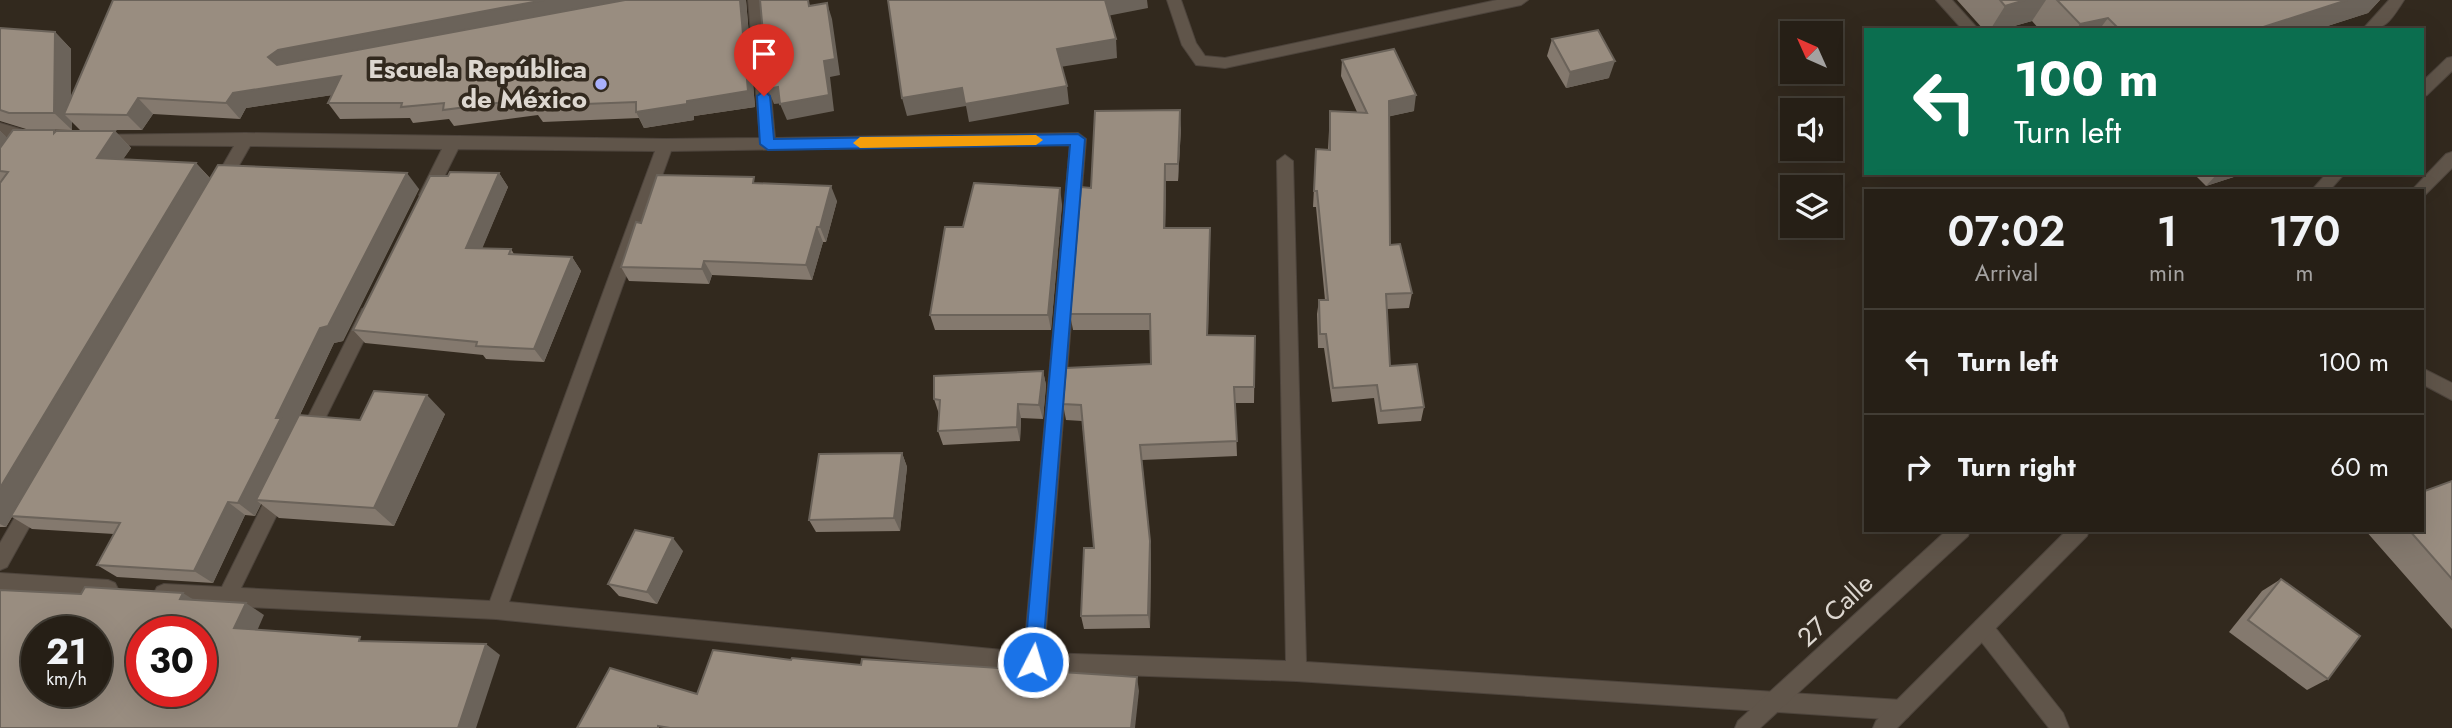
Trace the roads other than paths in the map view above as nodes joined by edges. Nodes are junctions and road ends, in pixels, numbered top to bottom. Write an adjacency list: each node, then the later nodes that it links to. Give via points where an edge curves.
1 (755, 0): 15 (street)
2 (1174, 0): 5 (street, via 1189,45 1201,61 1224,63)
3 (1944, 0): 6 (street)
4 (2397, 0): 7 (street)
5 (1513, 1)
6 (1970, 28)
7 (2372, 28)
8 (2452, 62): 9 (street)
9 (2424, 89)
10 (0, 129): 11 (street, via 22,143)
11 (53, 138)
12 (80, 138): 13 (street)
13 (246, 139): 14 (street); 22 (street)
14 (453, 142): 16 (street); 23 (street)
15 (768, 144): 16 (street); 37 (street, via 1078,139)
16 (665, 145): 35 (street)
17 (2452, 158): 21 (street)
18 (1285, 161): 38 (street)
19 (2335, 175): 20 (street)
20 (2321, 189)
21 (2421, 189)
22 (211, 200)
23 (417, 216)
24 (374, 302): 27 (street)
25 (2424, 376): 26 (street)
26 (2452, 392)
27 (301, 449)
28 (289, 474): 34 (street)
29 (42, 489): 32 (street)
30 (1959, 532): 39 (street, 27 Calle)
31 (2078, 532): 36 (street)
32 (0, 561)
33 (0, 582): 34 (street)
34 (228, 597): 35 (street)
35 (496, 610): 37 (street)
36 (1983, 628): 40 (street); 43 (street)
37 (1033, 662): 38 (street)
38 (1296, 671): 39 (street)
39 (1773, 702): 40 (street); 41 (street, 27 Calle)
40 (1901, 710): 42 (street)
41 (1745, 728)
42 (1883, 728)
43 (2059, 728)

